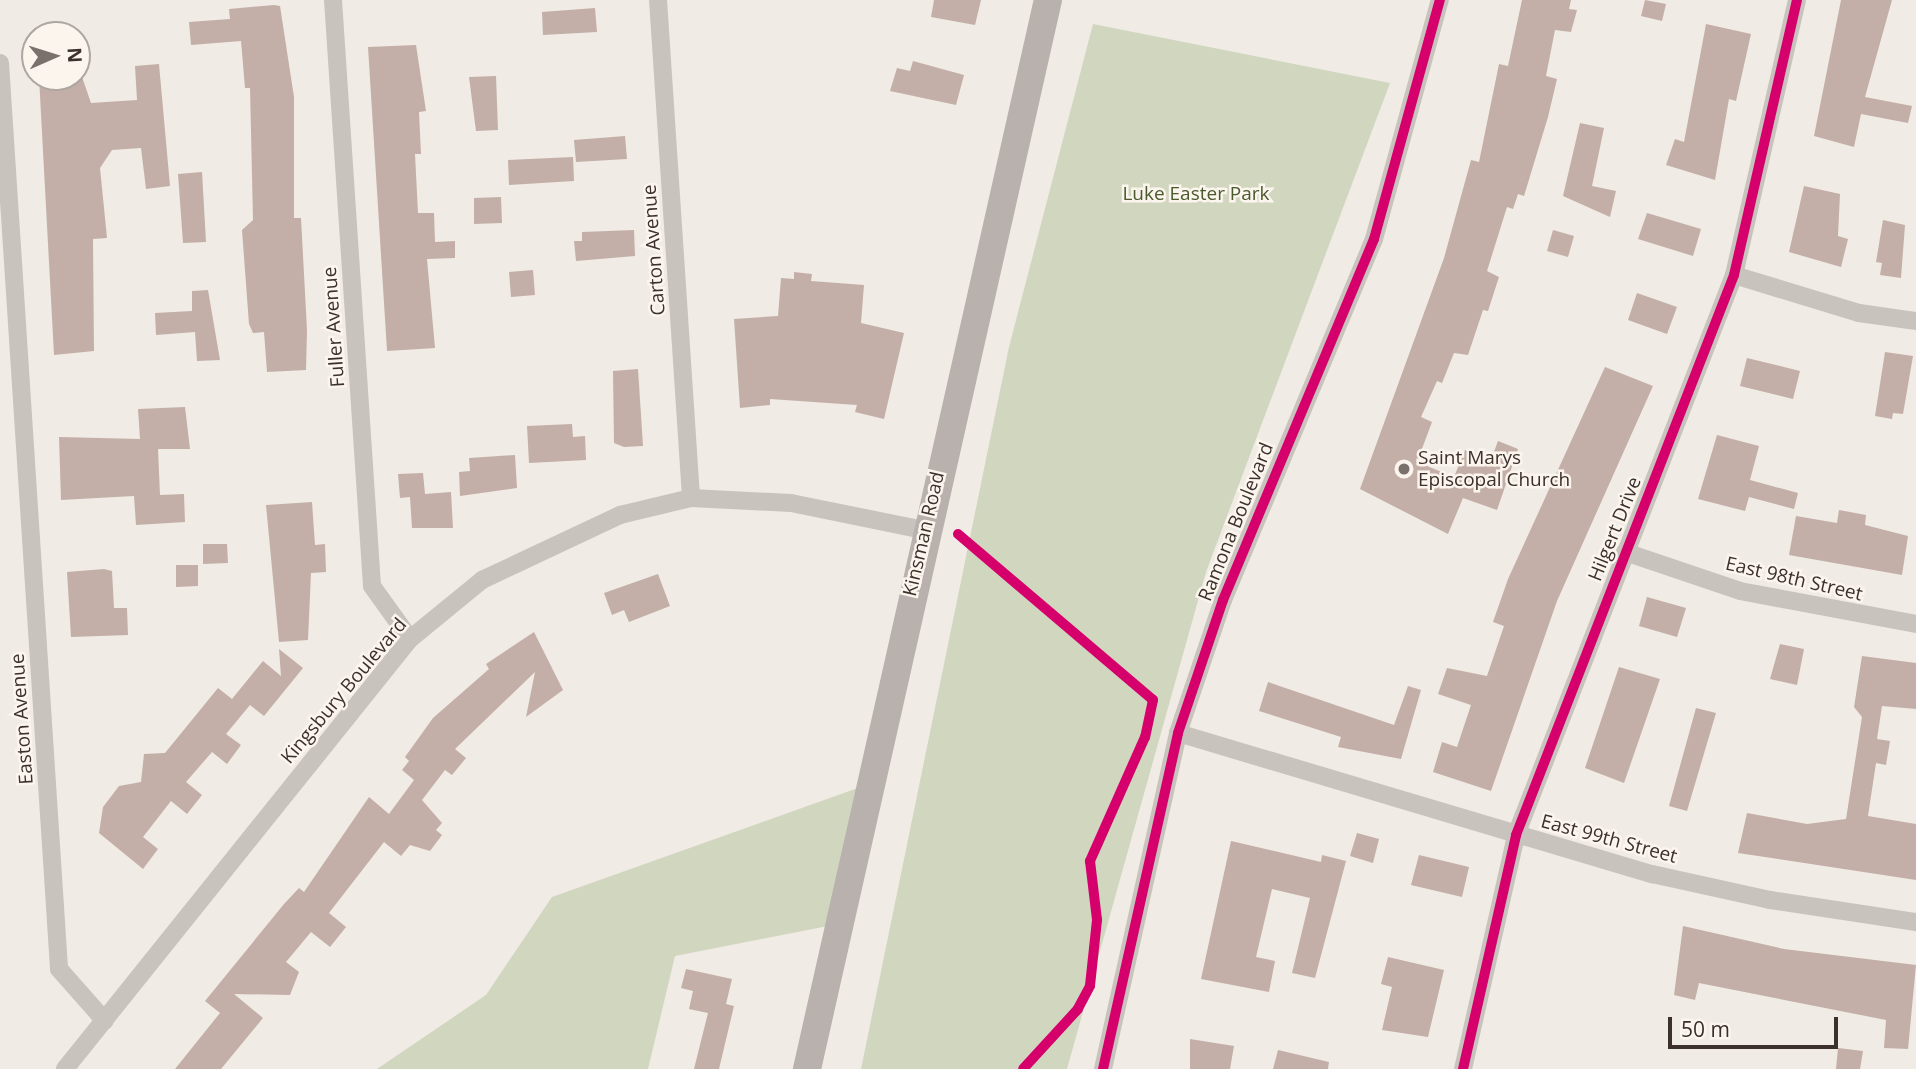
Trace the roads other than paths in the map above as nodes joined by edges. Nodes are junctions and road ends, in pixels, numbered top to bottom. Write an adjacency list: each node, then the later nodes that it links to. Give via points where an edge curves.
1 (333, 0): 13 (street, Fuller Avenue, via 372,586)
2 (659, 0): 9 (street, Carton Avenue)
3 (1048, 0): 10 (main road, Kinsman Road)
4 (1440, 0): 14 (street, Ramona Boulevard, via 1374,239 1223,600)
5 (1797, 0): 7 (street, Hilgert Drive)
6 (0, 63): 17 (street, Easton Avenue, via 59,969)
7 (1734, 275): 8 (street, via 1858,313); 11 (street, Hilgert Drive)
8 (1916, 321)
9 (691, 498): 10 (street, Kingsbury Boulevard, via 791,503); 13 (street, Kingsbury Boulevard, via 620,515 482,580)
10 (924, 530): 19 (main road, Kinsman Road)
11 (1625, 552): 12 (street, East 98th Street, via 1740,591); 15 (street, Hilgert Drive)
12 (1916, 624)
13 (410, 639): 17 (street, Kingsbury Boulevard)
14 (1178, 733): 15 (street, East 99th Street); 20 (street, Ramona Boulevard)
15 (1516, 835): 16 (street, East 99th Street, via 1757,898); 21 (street, Hilgert Drive)
16 (1916, 922)
17 (105, 1021): 18 (street, Kingsbury Boulevard)
18 (65, 1069)
19 (807, 1069)
20 (1102, 1069)
21 (1463, 1069)

